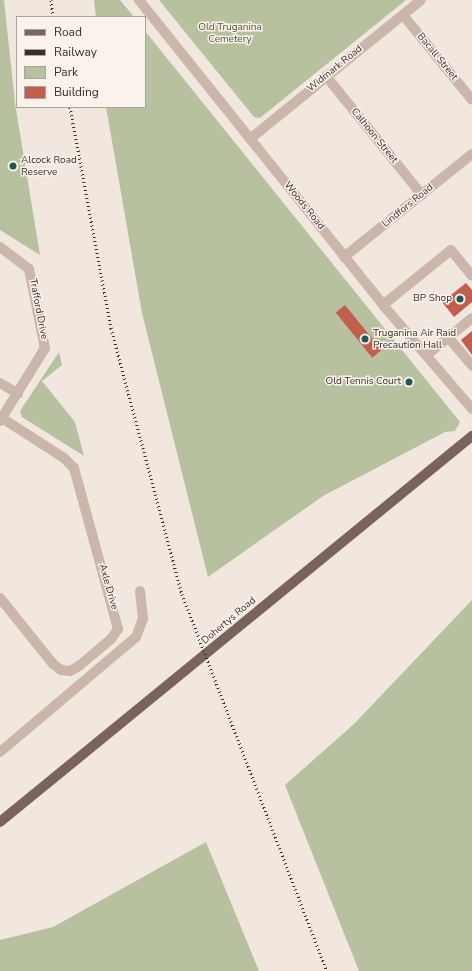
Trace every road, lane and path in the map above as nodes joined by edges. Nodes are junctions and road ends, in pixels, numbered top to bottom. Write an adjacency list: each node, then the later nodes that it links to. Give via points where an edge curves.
1 (139, 0): 6 (street, Woods Road)
2 (421, 0): 3 (street, Widmark Road)
3 (403, 15): 4 (street, Widmark Road); 5 (street, Bacall Street)
4 (326, 76): 6 (street, Widmark Road); 8 (street, Calhoon Street)
5 (472, 100)
6 (250, 139): 10 (street, Woods Road)
7 (472, 154): 8 (street, Lindfors Road)
8 (422, 195): 10 (street, Lindfors Road)
9 (0, 247): 18 (street, Trafford Drive, via 29,269 45,343 44,354)
10 (344, 257): 12 (street, Woods Road)
11 (472, 276): 12 (street, via 451,250)
12 (383, 305): 15 (street, Woods Road)
13 (472, 318): 14 (street)
14 (448, 337): 15 (street); 16 (street)
15 (427, 355): 19 (street, Woods Road)
16 (472, 366)
17 (0, 383): 18 (street)
18 (18, 394): 20 (street, Trafford Drive)
19 (472, 409)
20 (1, 420): 23 (street, Axle Drive, via 64,458 74,468 118,629 111,639 79,666 70,671 62,670 53,664)
21 (472, 436): 25 (main road, Dohertys Road, via 187,672)
22 (140, 591): 24 (street, via 143,619 136,637)
23 (0, 598)
24 (0, 752)
25 (0, 822)

